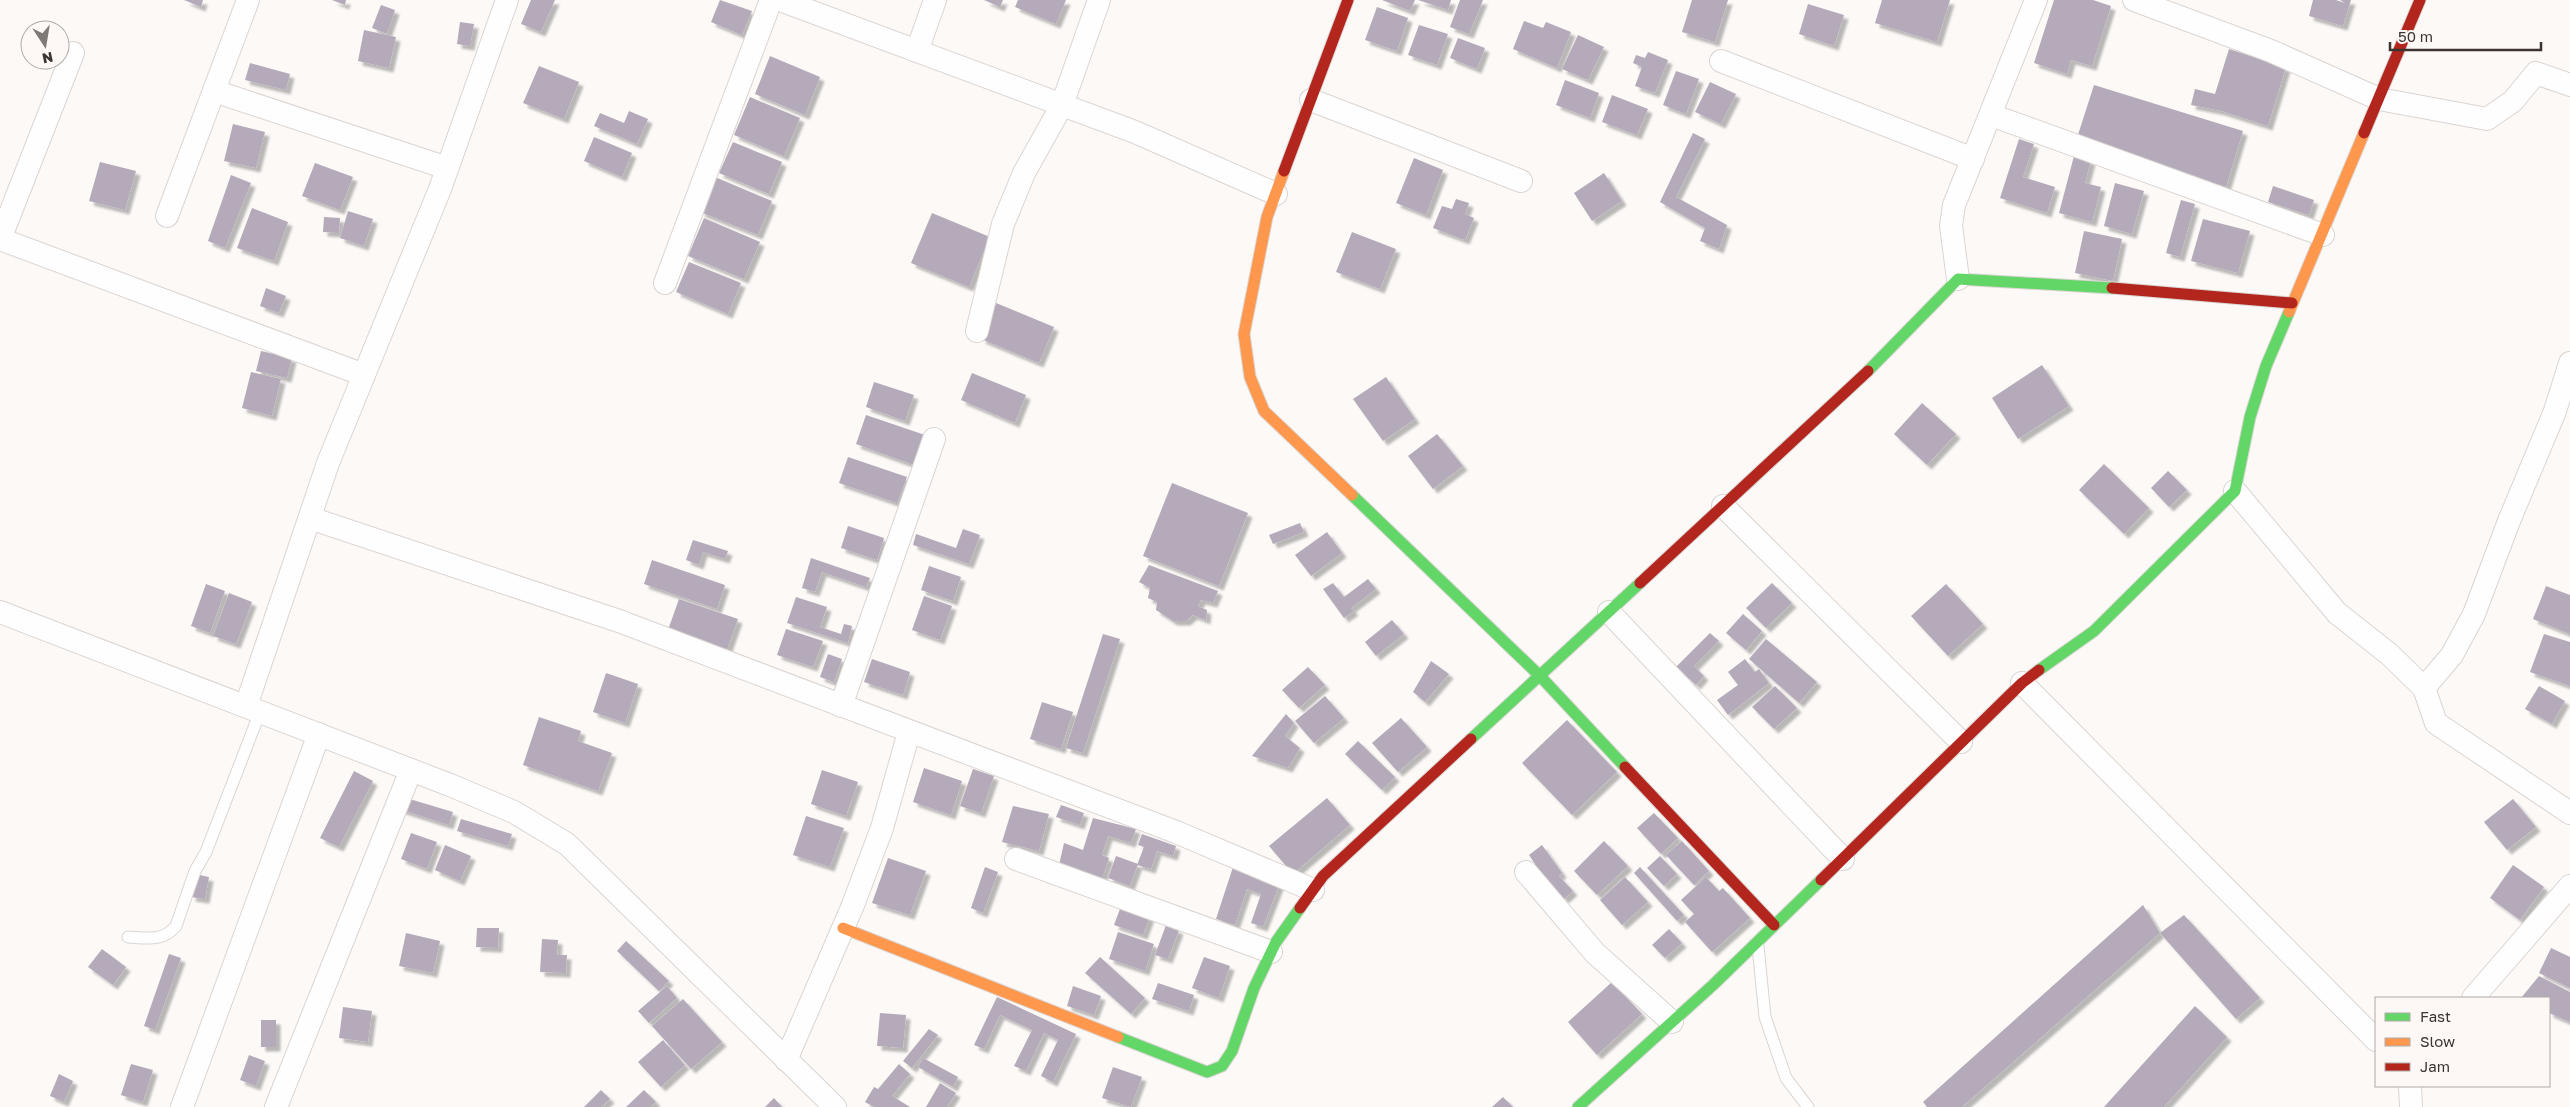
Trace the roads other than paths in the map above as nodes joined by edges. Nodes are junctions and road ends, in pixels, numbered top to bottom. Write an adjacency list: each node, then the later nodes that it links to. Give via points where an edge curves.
1 (248, 0): 15 (street)
2 (507, 0): 21 (street)
3 (771, 0): 27 (street)
4 (780, 0): 11 (street)
5 (936, 0): 11 (street)
6 (1099, 0): 18 (street)
7 (1348, 0): 17 (street)
8 (2036, 0): 19 (street)
9 (2134, 0): 16 (street, via 2271,51)
10 (2420, 0): 16 (street)
11 (917, 51): 18 (street)
12 (73, 53): 31 (street, via 0,239)
13 (1721, 61): 20 (street)
14 (2570, 85): 16 (street, via 2536,73 2513,100 2487,119)
15 (214, 91): 21 (street); 24 (street)
16 (2379, 99): 25 (street)
17 (1311, 100): 22 (street); 23 (street)
18 (1062, 105): 23 (street, via 1135,132); 29 (street, via 1024,173 1003,224)
19 (1991, 115): 20 (street); 25 (street)
20 (1973, 159): 26 (street, via 1954,205 1950,226)
21 (447, 168): 31 (street)
22 (1521, 181)
23 (1276, 194): 39 (street, via 1267,217 1244,334 1250,377 1264,411)
24 (167, 216)
25 (2323, 235): 28 (street)
26 (1958, 279): 28 (street); 35 (street, via 1881,359)
27 (665, 283)
28 (2292, 303): 34 (street, via 2266,366 2250,417)
29 (977, 332)
30 (2570, 363): 32 (street)
31 (364, 375): 36 (street, via 328,463)
32 (2563, 414): 41 (street, via 2509,521 2474,614 2452,655)
33 (934, 439): 42 (street)
34 (2235, 491): 40 (street, via 2094,631); 41 (street, via 2337,613 2389,654)
35 (1723, 506): 38 (street); 46 (street)
36 (310, 518): 42 (street, via 620,621); 43 (street)
37 (0, 612): 43 (street)
38 (1609, 612): 39 (street); 50 (street)
39 (1540, 676): 53 (street, via 1323,876); 55 (street)
40 (2022, 683): 46 (street); 62 (street)
41 (2424, 688): 48 (street, via 2436,723)
42 (841, 706): 44 (street)
43 (253, 709): 45 (street); 57 (lane, via 206,852 195,871 176,926 159,939)
44 (908, 732): 53 (street, via 1176,832); 56 (street, via 882,828)
45 (319, 734): 47 (street); 65 (street)
46 (1961, 742): 50 (street)
47 (412, 770): 63 (street, via 514,812 567,844); 66 (street)
48 (2570, 813)
49 (1016, 859): 59 (street)
50 (1843, 859): 55 (street)
51 (1526, 872): 61 (street, via 1595,953)
52 (2570, 886): 54 (street)
53 (1313, 890): 59 (street)
54 (2561, 912): 60 (street)
55 (1774, 925): 58 (street)
56 (843, 928): 59 (street, via 1207,1072 1222,1066 1232,1051 1254,988); 63 (street)
57 (128, 937)
58 (1758, 941): 61 (street); 69 (lane, via 1764,1016 1786,1078)
59 (1272, 952)
60 (2474, 997)
61 (1672, 1022): 68 (street)
62 (2375, 1039)
63 (786, 1060): 67 (street)
64 (2410, 1087): 70 (street)
65 (182, 1107)
66 (276, 1107)
67 (835, 1107)
68 (1578, 1107)
69 (1808, 1107)
70 (2411, 1107)

